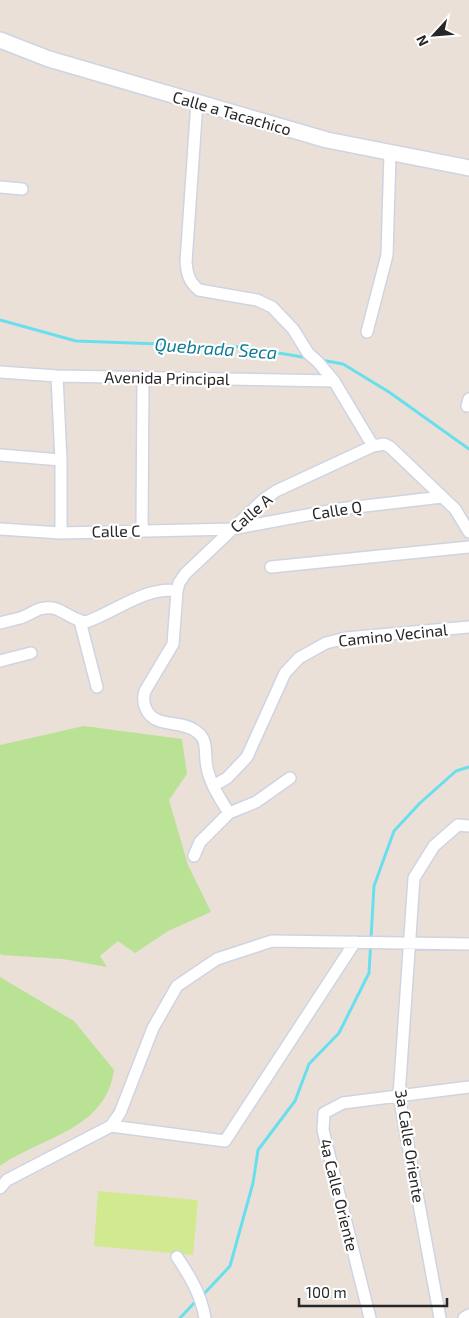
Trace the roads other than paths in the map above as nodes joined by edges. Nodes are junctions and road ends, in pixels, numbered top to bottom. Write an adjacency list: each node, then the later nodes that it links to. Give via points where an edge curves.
1 (0, 40): 2 (main road, Calle a Tacachico, via 49,60)
2 (197, 102): 3 (main road, Calle a Tacachico, via 327,140); 11 (street, via 186,262 192,284 199,290 257,300 272,307)
3 (390, 153): 4 (main road, Calle a Tacachico); 7 (street, via 387,255)
4 (469, 168)
5 (0, 187): 6 (street)
6 (22, 189)
7 (367, 332)
8 (0, 372): 9 (street, Avenida Principal)
9 (57, 376): 10 (street, Avenida Principal); 14 (street)
10 (143, 378): 11 (street, Avenida Principal); 18 (street)
11 (334, 381): 12 (street)
12 (374, 446): 15 (street, via 384,444 390,447); 17 (street, Calle A, via 276,491)
13 (0, 456): 14 (street)
14 (61, 460): 19 (street)
15 (442, 497): 17 (street, Calle Q, via 338,509); 20 (street, via 455,509)
16 (0, 529): 19 (street, Calle C)
17 (232, 529): 18 (street, Calle C); 23 (street, Calle A, via 185,574)
18 (142, 530): 19 (street, Calle C)
19 (61, 532)
20 (469, 532)
21 (469, 547): 22 (street)
22 (270, 567)
23 (176, 591): 24 (street, via 160,590 94,619); 31 (street, via 173,644 145,691 144,706 156,720 198,732 205,742)
24 (80, 621): 25 (street, via 48,608); 29 (street)
25 (0, 623)
26 (469, 626): 31 (street, Camino Vecinal, via 346,638 326,643 299,658 285,673 247,757 227,778)
27 (31, 652): 28 (street)
28 (0, 661)
29 (97, 687)
30 (290, 778): 32 (street, via 256,802)
31 (213, 786): 32 (street)
32 (228, 813): 34 (street, via 200,842)
33 (469, 826): 36 (street, 3a Calle Oriente, via 458,825 434,846 414,878)
34 (194, 856)
35 (355, 942): 36 (street); 40 (street, via 272,941 217,960 177,986 153,1028 120,1113); 40 (street, via 225,1141)
36 (408, 943): 37 (street); 39 (street, 3a Calle Oriente)
37 (469, 944)
38 (469, 1086): 39 (street)
39 (399, 1096): 45 (street, 4a Calle Oriente, via 343,1103 324,1113 323,1130); 46 (street, 3a Calle Oriente)
40 (111, 1126): 41 (street, via 7,1180)
41 (0, 1188)
42 (177, 1257): 44 (street, via 192,1281)
43 (469, 1315): 47 (street)
44 (205, 1318)
45 (370, 1318)
46 (440, 1318)
47 (464, 1318)

